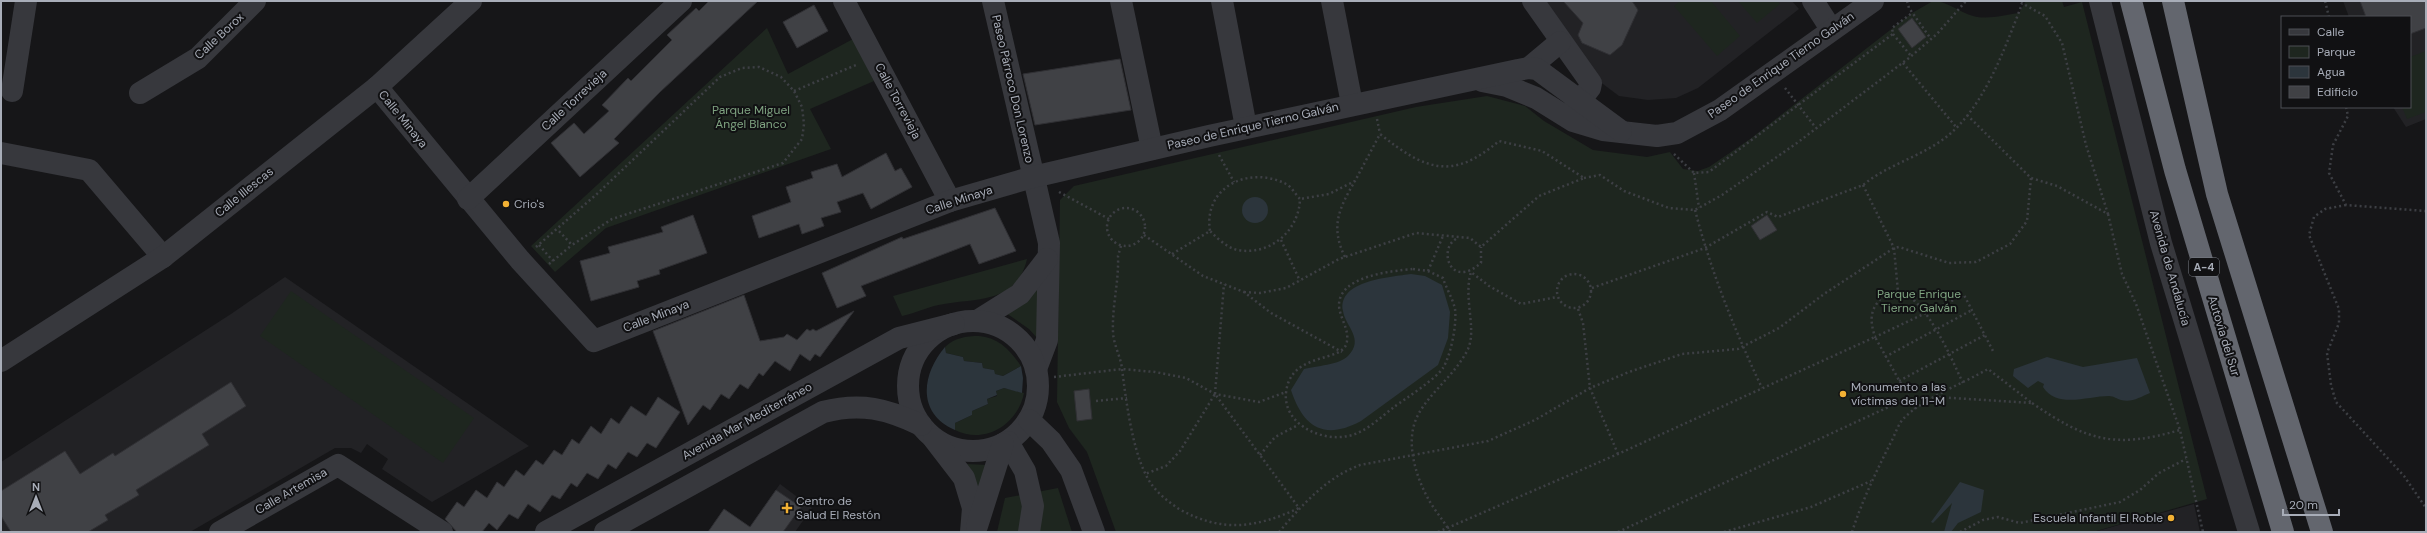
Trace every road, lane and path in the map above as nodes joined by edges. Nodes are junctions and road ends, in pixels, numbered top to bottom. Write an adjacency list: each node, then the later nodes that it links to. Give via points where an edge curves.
1 (26, 1): 34 (street)
2 (255, 1): 36 (street, Calle Borox, via 198,58)
3 (471, 1): 33 (street, Calle Illescas)
4 (681, 1): 56 (street, Calle Torrevieja)
5 (844, 1): 27 (street, Calle Torrevieja)
6 (993, 1): 50 (street, Paseo Párroco Don Lorenzo)
7 (1121, 1): 47 (street)
8 (1222, 1): 42 (street)
9 (1332, 1): 37 (street)
10 (1533, 1): 26 (street)
11 (1813, 1): 23 (street)
12 (1907, 1): 21 (path)
13 (1966, 1): 25 (path)
14 (2018, 1): 20 (path)
15 (2100, 1): 150 (street, Avenida de Andalucía, via 2161,244)
16 (2131, 1): 151 (highway, Autovía del Sur / A-4, via 2174,170)
17 (2173, 1): 152 (highway, A-4, via 2217,194)
18 (2325, 1): 22 (path)
19 (1873, 2): 23 (street, Paseo de Enrique Tierno Galván)
20 (2022, 4): 41 (path, via 1999,64); 63 (path, via 2045,16 2062,43 2086,145)
21 (1912, 13): 24 (path, via 1892,28); 25 (path)
22 (2329, 16)
23 (1831, 29): 31 (street, Paseo de Enrique Tierno Galván)
24 (1893, 34): 28 (path); 38 (path)
25 (1931, 39): 28 (path)
26 (1560, 42): 30 (street); 40 (street, via 1591,83 1590,88)
27 (875, 56): 35 (path); 58 (street, Calle Torrevieja)
28 (1911, 56): 29 (path)
29 (1903, 63): 43 (path); 44 (path)
30 (1529, 68): 32 (street, Paseo de Enrique Tierno Galván); 40 (street, Paseo de Enrique Tierno Galván, via 1557,83)
31 (1773, 72): 38 (path); 45 (street, Paseo de Enrique Tierno Galván, via 1720,110 1677,133)
32 (1475, 79): 37 (street, Paseo de Enrique Tierno Galván); 40 (street, Paseo de Enrique Tierno Galván, via 1507,86)
33 (377, 87): 56 (street, Calle Minaya); 78 (street, Calle Illescas)
34 (12, 91)
35 (794, 91): 65 (path, via 781,77 759,67 742,68 720,77); 72 (path, via 802,107 802,139 783,163 612,219)
36 (140, 93)
37 (1352, 104): 42 (street, Paseo de Enrique Tierno Galván)
38 (1799, 106): 44 (path); 49 (path, via 1722,164 1709,172)
39 (2346, 108): 59 (path, via 2348,116 2333,145 2329,174)
40 (1573, 109): 45 (street, Paseo de Enrique Tierno Galván, via 1603,130 1621,131 1637,136)
41 (1967, 115): 43 (path); 52 (path)
42 (1246, 127): 46 (street, Paseo de Enrique Tierno Galván)
43 (1956, 127): 55 (path, via 1945,138 1874,176)
44 (1816, 128): 60 (path, via 1722,195)
45 (1668, 134): 49 (path, via 1672,152)
46 (1209, 136): 47 (street, Paseo de Enrique Tierno Galván); 54 (path)
47 (1152, 149): 50 (street, Paseo de Enrique Tierno Galván)
48 (1, 154): 78 (street, via 89,170)
49 (1694, 173): 60 (path)
50 (1033, 177): 58 (street, Calle Minaya); 64 (path); 80 (street, Paseo Párroco Don Lorenzo, via 1049,243)
51 (1584, 178): 53 (path, via 1542,151 1500,141 1489,150 1444,168 1401,151 1380,134); 61 (path, via 1600,175 1624,191 1669,208); 74 (path, via 1539,196)
52 (2031, 178): 63 (path, via 2057,186); 76 (path, via 2027,220 2010,244 1976,262 1949,263 1899,247)
53 (1355, 181): 57 (path, via 1330,194); 79 (path, via 1343,201 1337,222 1338,243)
54 (1234, 182): 57 (path, via 1258,177 1272,179 1287,184); 66 (path, via 1217,194 1210,208 1207,217)
55 (1863, 185): 75 (path, via 1778,217 1767,212); 76 (path)
56 (468, 199): 81 (street, Calle Minaya)
57 (1300, 200): 70 (path, via 1300,212 1293,228)
58 (950, 201): 85 (street, Calle Minaya, via 594,341)
59 (2346, 205): 62 (path); 132 (path, via 2325,209 2314,217 2309,235 2339,309 2339,323 2327,353 2331,385 2336,402 2404,476)
60 (1699, 208): 61 (path)
61 (1695, 210): 75 (path)
62 (2426, 211)
63 (2108, 214): 122 (path, via 2122,274 2136,304)
64 (1109, 219): 67 (path, via 1117,210 1134,210 1143,218); 73 (path, via 1107,232 1115,243)
65 (558, 230): 71 (path); 72 (path)
66 (1210, 231): 70 (path, via 1222,243 1237,250 1252,250); 77 (path)
67 (1144, 235): 73 (path, via 1132,246); 77 (path)
68 (1443, 236): 69 (path); 79 (path, via 1416,233); 83 (path)
69 (1457, 238): 74 (path, via 1470,238); 84 (path, via 1451,241 1448,248 1448,261 1454,270)
70 (1281, 240): 86 (path)
71 (539, 245): 81 (path); 82 (path)
72 (572, 245): 82 (path)
73 (1121, 246): 106 (path, via 1118,256 1113,334)
74 (1481, 247): 84 (path, via 1481,263)
75 (1705, 248): 88 (path); 100 (path)
76 (1894, 248): 90 (path); 100 (path, via 1824,294 1779,328)
77 (1172, 254): 87 (path, via 1203,276)
78 (163, 257): 105 (street, Calle Illescas)
79 (1345, 257): 86 (path)
80 (1047, 259): 95 (street, via 1020,294); 107 (street, Paseo Párroco Don Lorenzo, via 1047,340)
81 (520, 260): 85 (street, Calle Minaya)
82 (553, 261): 85 (path)
83 (1428, 271): 102 (path, via 1394,271 1352,283 1341,295 1339,305 1348,338 1347,346); 121 (path, via 1443,278 1455,309 1454,337 1443,368 1368,426 1349,436 1333,437)
84 (1471, 272): 91 (path, via 1488,286 1521,304); 127 (path, via 1467,283 1471,340 1448,380 1418,415 1413,431)
85 (535, 277)
86 (1300, 281): 89 (path, via 1286,288 1260,293)
87 (1224, 284): 89 (path); 113 (path)
88 (1592, 288): 91 (path, via 1585,277 1574,273 1563,276 1558,285); 92 (path, via 1588,301)
89 (1244, 292): 102 (path, via 1271,313)
90 (1898, 292): 94 (path, via 1914,299); 99 (path, via 1883,296 1873,310 1871,322)
91 (1557, 297): 92 (path, via 1565,307)
92 (1578, 309): 110 (path, via 1583,323)
93 (1972, 310): 94 (path, via 1964,295); 97 (path); 98 (path)
94 (1926, 312): 97 (path); 99 (path)
95 (977, 322): 96 (street); 107 (street, via 997,326 1014,336 1028,351)
96 (954, 324): 123 (street, via 936,333 921,348 911,366 908,387 912,407); 136 (street, Avenida Mar Mediterráneo, via 899,338)
97 (1936, 330): 103 (path); 104 (path)
98 (1985, 335): 101 (path); 103 (path)
99 (1875, 337): 104 (path); 111 (path)
100 (1743, 347): 110 (path, via 1729,351 1682,354); 111 (path)
101 (1993, 351)
102 (1342, 352): 112 (path, via 1302,365 1292,375)
103 (1949, 354): 108 (path); 109 (path)
104 (1885, 357): 108 (path)
105 (1, 361)
106 (1122, 369): 107 (path); 113 (path, via 1186,378); 115 (path)
107 (1037, 374): 120 (street, via 1037,400)
108 (1899, 381): 116 (path)
109 (1963, 383): 114 (path); 118 (path, via 1988,369)
110 (1590, 388): 125 (path); 127 (path, via 1535,420 1488,441)
111 (1762, 388): 125 (path)
112 (1286, 392): 113 (path, via 1259,402); 121 (path, via 1287,406)
113 (1214, 394): 126 (path); 129 (path, via 1180,451 1166,466)
114 (1937, 397): 118 (path); 119 (path)
115 (1127, 398): 117 (path); 129 (path, via 1134,442)
116 (1908, 398): 119 (path); 145 (path)
117 (1096, 401)
118 (2032, 403): 122 (path, via 2055,419 2095,437 2150,439)
119 (1914, 409): 130 (path, via 1902,419)
120 (1029, 420): 124 (street, via 1020,432); 141 (street, via 1051,441 1071,470)
121 (1298, 425): 126 (path, via 1275,437)
122 (2180, 430): 128 (path)
123 (927, 431): 124 (street, via 949,447 969,451 989,449); 137 (street, via 894,412 859,406 823,412); 138 (street, via 964,478 973,508)
124 (1005, 443): 139 (street); 140 (street, via 1025,471 1033,506)
125 (1618, 454): 133 (path)
126 (1260, 455): 131 (path)
127 (1413, 455): 131 (path, via 1360,464 1341,472); 133 (path, via 1418,476 1430,502)
128 (2186, 459): 148 (path, via 2159,473 2140,490 2120,502 2020,523 1998,517 1983,520); 149 (path)
129 (1145, 474): 131 (path, via 1154,489 1169,502 1203,522 1219,526 1238,527 1279,517)
130 (1871, 481): 146 (path, via 1811,507); 147 (path)
131 (1299, 508): 142 (path)
132 (2426, 508)
133 (1448, 528): 143 (path); 144 (path)
134 (220, 532): 135 (street, Calle Artemisa, via 338,464)
135 (442, 532)
136 (546, 532)
137 (605, 532)
138 (971, 532)
139 (975, 532)
140 (1029, 532)
141 (1094, 532)
142 (1279, 532)
143 (1438, 532)
144 (1450, 532)
145 (1618, 532)
146 (1724, 532)
147 (1852, 532)
148 (1960, 532)
149 (2203, 532)
150 (2249, 532)
151 (2283, 532)
152 (2322, 532)

